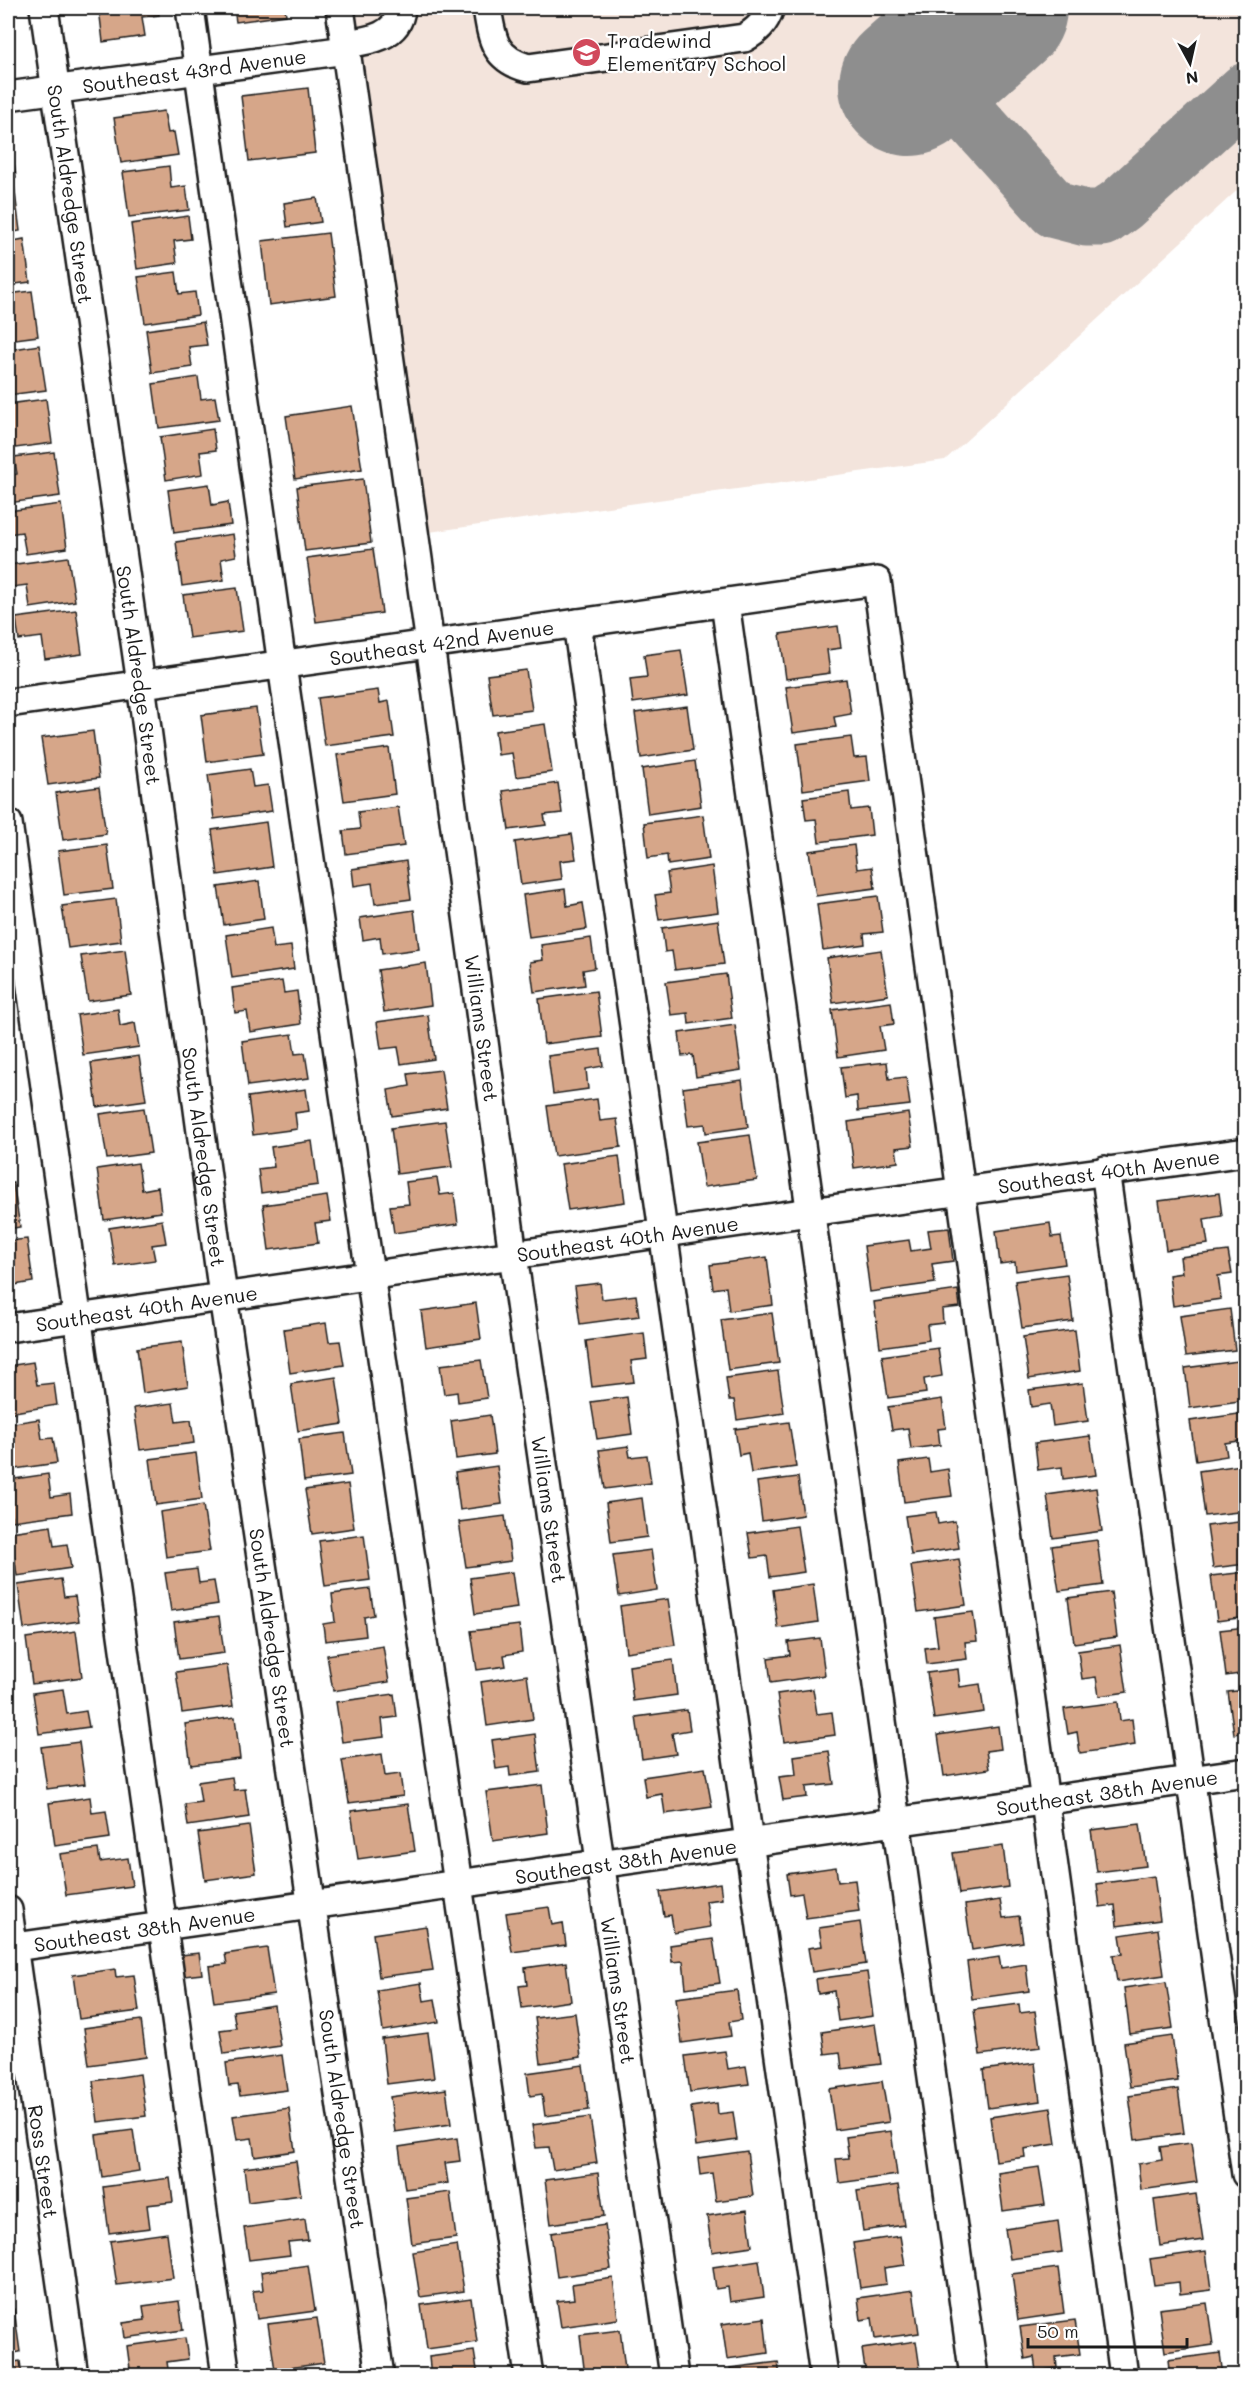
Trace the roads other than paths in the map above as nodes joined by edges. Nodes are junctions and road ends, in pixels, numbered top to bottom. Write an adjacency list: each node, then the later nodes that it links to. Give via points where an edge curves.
1 (44, 8): 9 (street, South Aldredge Street)
2 (190, 8): 8 (street)
3 (340, 8): 7 (street)
4 (401, 8): 7 (street, Southeast 43rd Avenue, via 397,22 387,33)
5 (487, 8): 6 (street, via 492,40 512,64 528,68 744,38 757,31)
6 (770, 8)
7 (345, 47): 8 (street, Southeast 43rd Avenue); 13 (street, Williams Street)
8 (199, 71): 9 (street, Southeast 43rd Avenue); 14 (street)
9 (56, 90): 10 (street, Southeast 43rd Avenue); 15 (street, South Aldredge Street)
10 (8, 96)
11 (725, 603): 12 (street, Southeast 42nd Avenue); 20 (street, Southeast 42nd Avenue, via 877,581); 21 (street)
12 (577, 623): 13 (street, Southeast 42nd Avenue); 22 (street)
13 (430, 644): 14 (street, Southeast 42nd Avenue); 23 (street, Williams Street)
14 (282, 665): 15 (street, Southeast 42nd Avenue); 24 (street)
15 (141, 684): 16 (street, Southeast 42nd Avenue); 25 (street, South Aldredge Street)
16 (8, 703)
17 (8, 823): 26 (street)
18 (1245, 1152): 19 (street, Southeast 40th Avenue)
19 (1105, 1170): 20 (street, Southeast 40th Avenue); 29 (street)
20 (960, 1192): 21 (street, Southeast 40th Avenue); 30 (street)
21 (810, 1212): 22 (street, Southeast 40th Avenue); 31 (street)
22 (662, 1233): 23 (street, Southeast 40th Avenue); 32 (street)
23 (513, 1255): 24 (street, Southeast 40th Avenue); 33 (street, Williams Street)
24 (370, 1275): 25 (street, Southeast 40th Avenue); 34 (street)
25 (223, 1296): 26 (street, Southeast 40th Avenue); 35 (street, South Aldredge Street)
26 (78, 1318): 27 (street, Southeast 40th Avenue); 37 (street)
27 (8, 1328)
28 (1245, 1772): 29 (street, Southeast 38th Avenue)
29 (1191, 1780): 30 (street, Southeast 38th Avenue); 39 (street)
30 (1044, 1802): 31 (street, Southeast 38th Avenue); 47 (street)
31 (896, 1822): 32 (street, Southeast 38th Avenue); 46 (street)
32 (752, 1845): 33 (street, Southeast 38th Avenue); 45 (street)
33 (601, 1864): 34 (street, Southeast 38th Avenue); 44 (street, Williams Street)
34 (459, 1884): 35 (street, Southeast 38th Avenue); 43 (street)
35 (311, 1906): 37 (street, Southeast 38th Avenue); 42 (street, South Aldredge Street)
36 (8, 1910): 38 (street, Ross Street)
37 (165, 1927): 38 (street, Southeast 38th Avenue); 41 (street)
38 (10, 1947): 40 (street, Ross Street)
39 (1245, 2174)
40 (74, 2376)
41 (226, 2376)
42 (380, 2376)
43 (529, 2376)
44 (674, 2376)
45 (824, 2376)
46 (974, 2376)
47 (1124, 2376)

